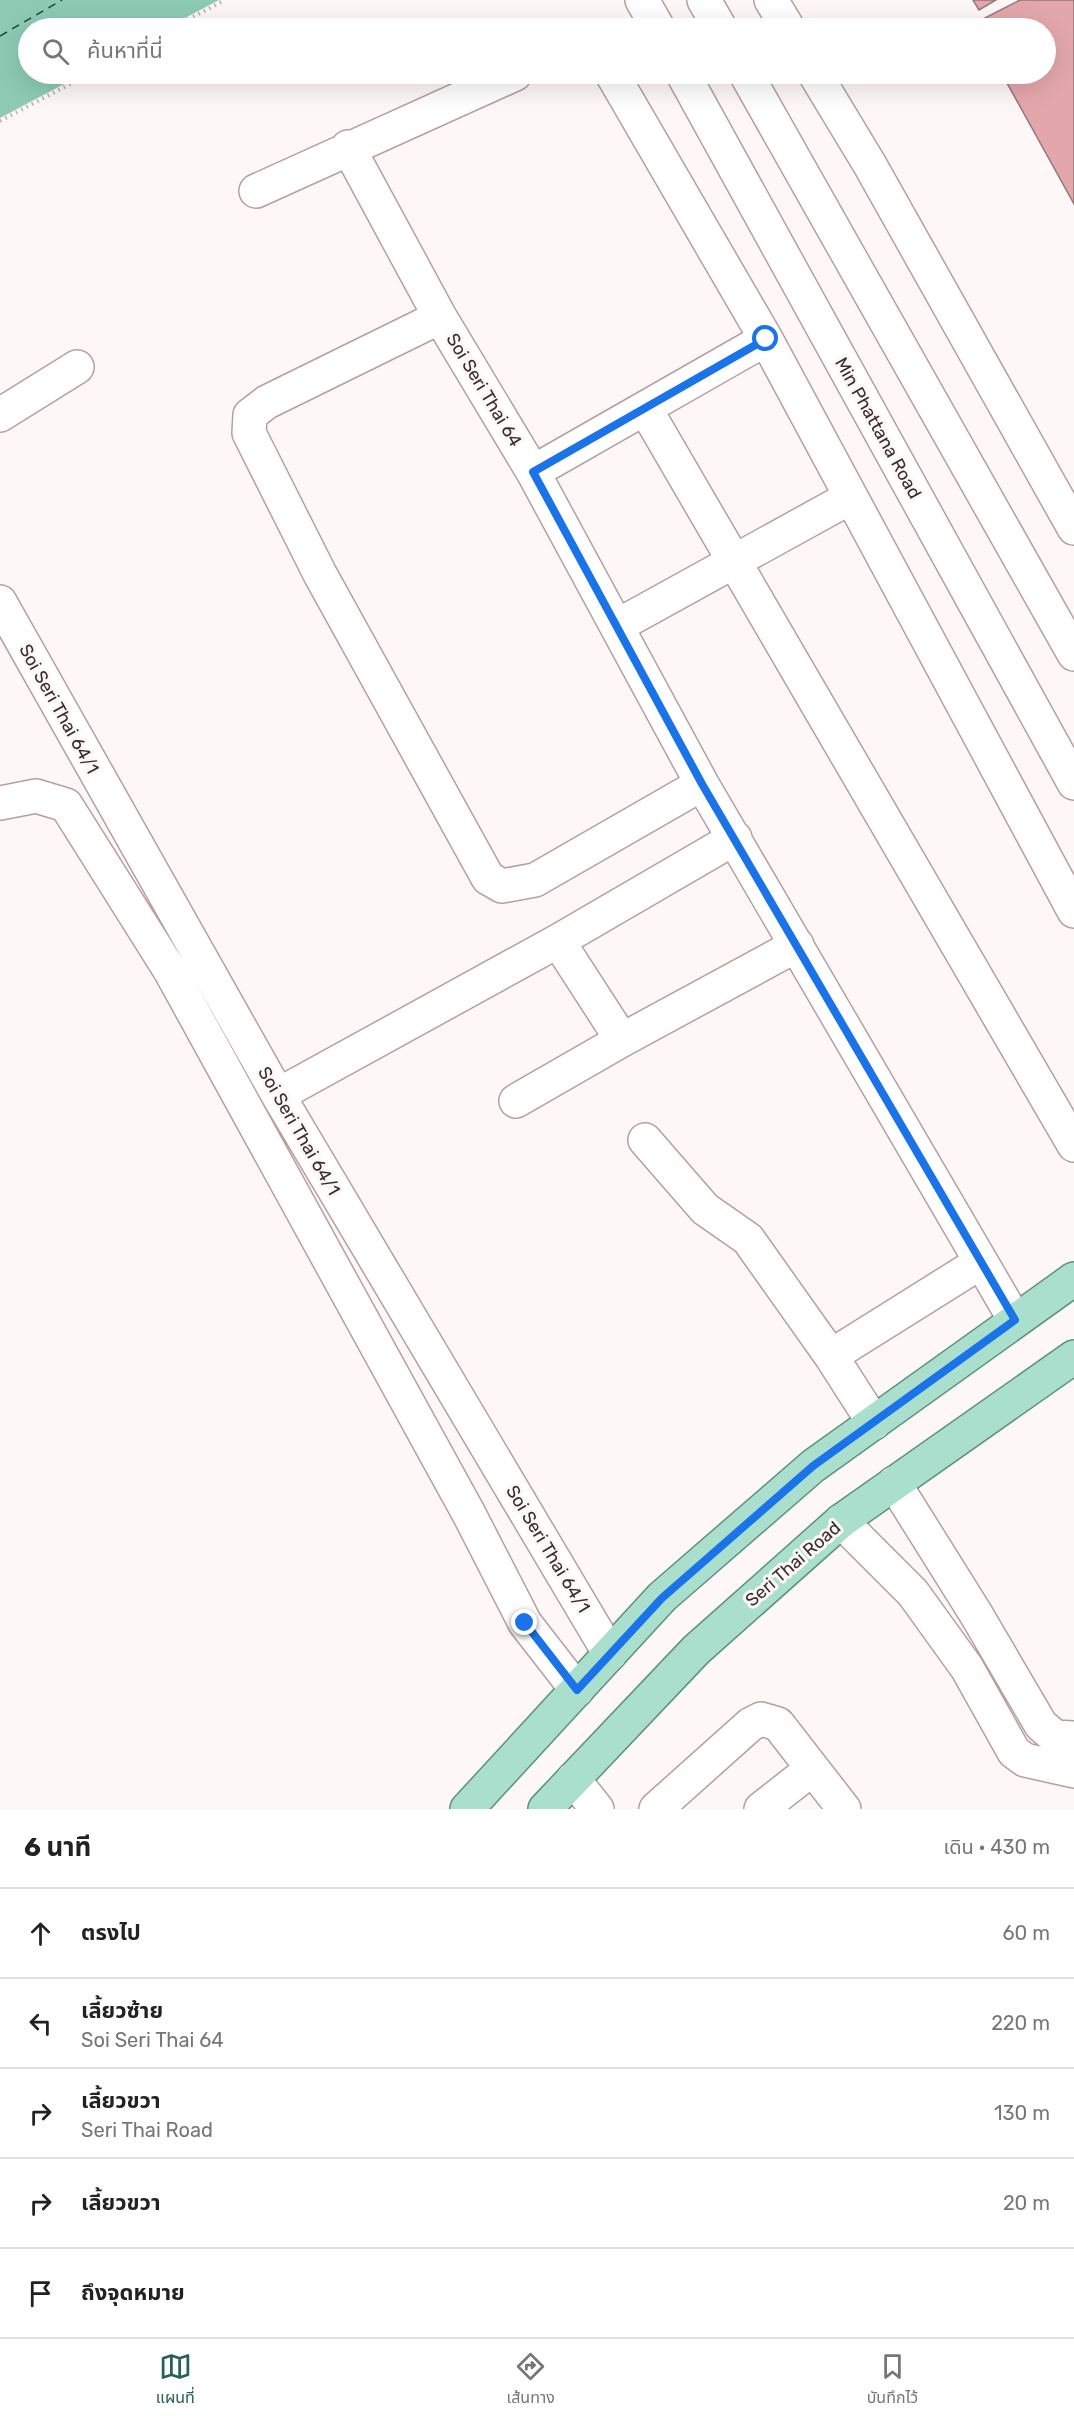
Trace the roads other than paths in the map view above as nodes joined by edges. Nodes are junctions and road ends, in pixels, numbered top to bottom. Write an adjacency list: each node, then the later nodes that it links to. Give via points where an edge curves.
1 (642, 0): 3 (street)
2 (771, 0): 4 (street)
3 (652, 18)
4 (782, 18)
5 (492, 84): 10 (street)
6 (618, 84): 13 (street)
7 (688, 84): 24 (street, Min Phattana Road)
8 (752, 84): 23 (street)
9 (821, 84): 19 (street)
10 (348, 147): 11 (street); 12 (street, Soi Seri Thai 64)
11 (256, 191)
12 (440, 317): 17 (street, Soi Seri Thai 64); 25 (street, via 267,402 250,415 249,433 320,574 488,878 502,886 535,880)
13 (766, 339): 15 (street); 18 (street)
14 (77, 367): 16 (street)
15 (646, 410): 17 (street); 20 (street)
16 (0, 416)
17 (533, 472): 22 (street, Soi Seri Thai 64)
18 (851, 497): 20 (street); 28 (street)
19 (1074, 528)
20 (733, 560): 22 (street); 35 (street)
21 (0, 602): 32 (street, Soi Seri Thai 64/1)
22 (617, 626): 25 (street, Soi Seri Thai 64)
23 (1074, 654)
24 (1074, 783)
25 (702, 784): 27 (street, Soi Seri Thai 64)
26 (0, 802): 45 (street, via 36,796 66,806 171,972 525,1623)
27 (735, 838): 29 (street); 30 (street, Soi Seri Thai 64)
28 (1074, 911)
29 (558, 941): 31 (street); 32 (street)
30 (797, 945): 31 (street); 36 (street, Soi Seri Thai 64)
31 (622, 1040): 33 (street)
32 (278, 1095): 44 (street, Soi Seri Thai 64/1)
33 (516, 1101)
34 (645, 1140): 39 (street, via 705,1209 748,1239)
35 (1074, 1145)
36 (981, 1262): 38 (street, Soi Seri Thai 64); 39 (street)
37 (1074, 1279): 38 (main road)
38 (1015, 1320): 41 (main road)
39 (831, 1356): 41 (street)
40 (1074, 1356): 42 (main road, Seri Thai Road)
41 (874, 1422): 44 (main road, via 813,1466 671,1590)
42 (894, 1484): 43 (main road, Seri Thai Road); 46 (street, via 1041,1725 1055,1737)
43 (841, 1521): 48 (street, via 913,1593 967,1668 1014,1752 1025,1760); 49 (main road, Seri Thai Road, via 696,1650)
44 (610, 1654): 45 (main road)
45 (577, 1690): 50 (main road)
46 (1074, 1738)
47 (812, 1769): 53 (street, via 778,1724 761,1719); 54 (street); 55 (street)
48 (1074, 1772)
49 (573, 1779): 51 (main road, Seri Thai Road); 52 (street)
50 (467, 1809)
51 (545, 1809)
52 (597, 1809)
53 (656, 1809)
54 (761, 1809)
55 (844, 1809)

